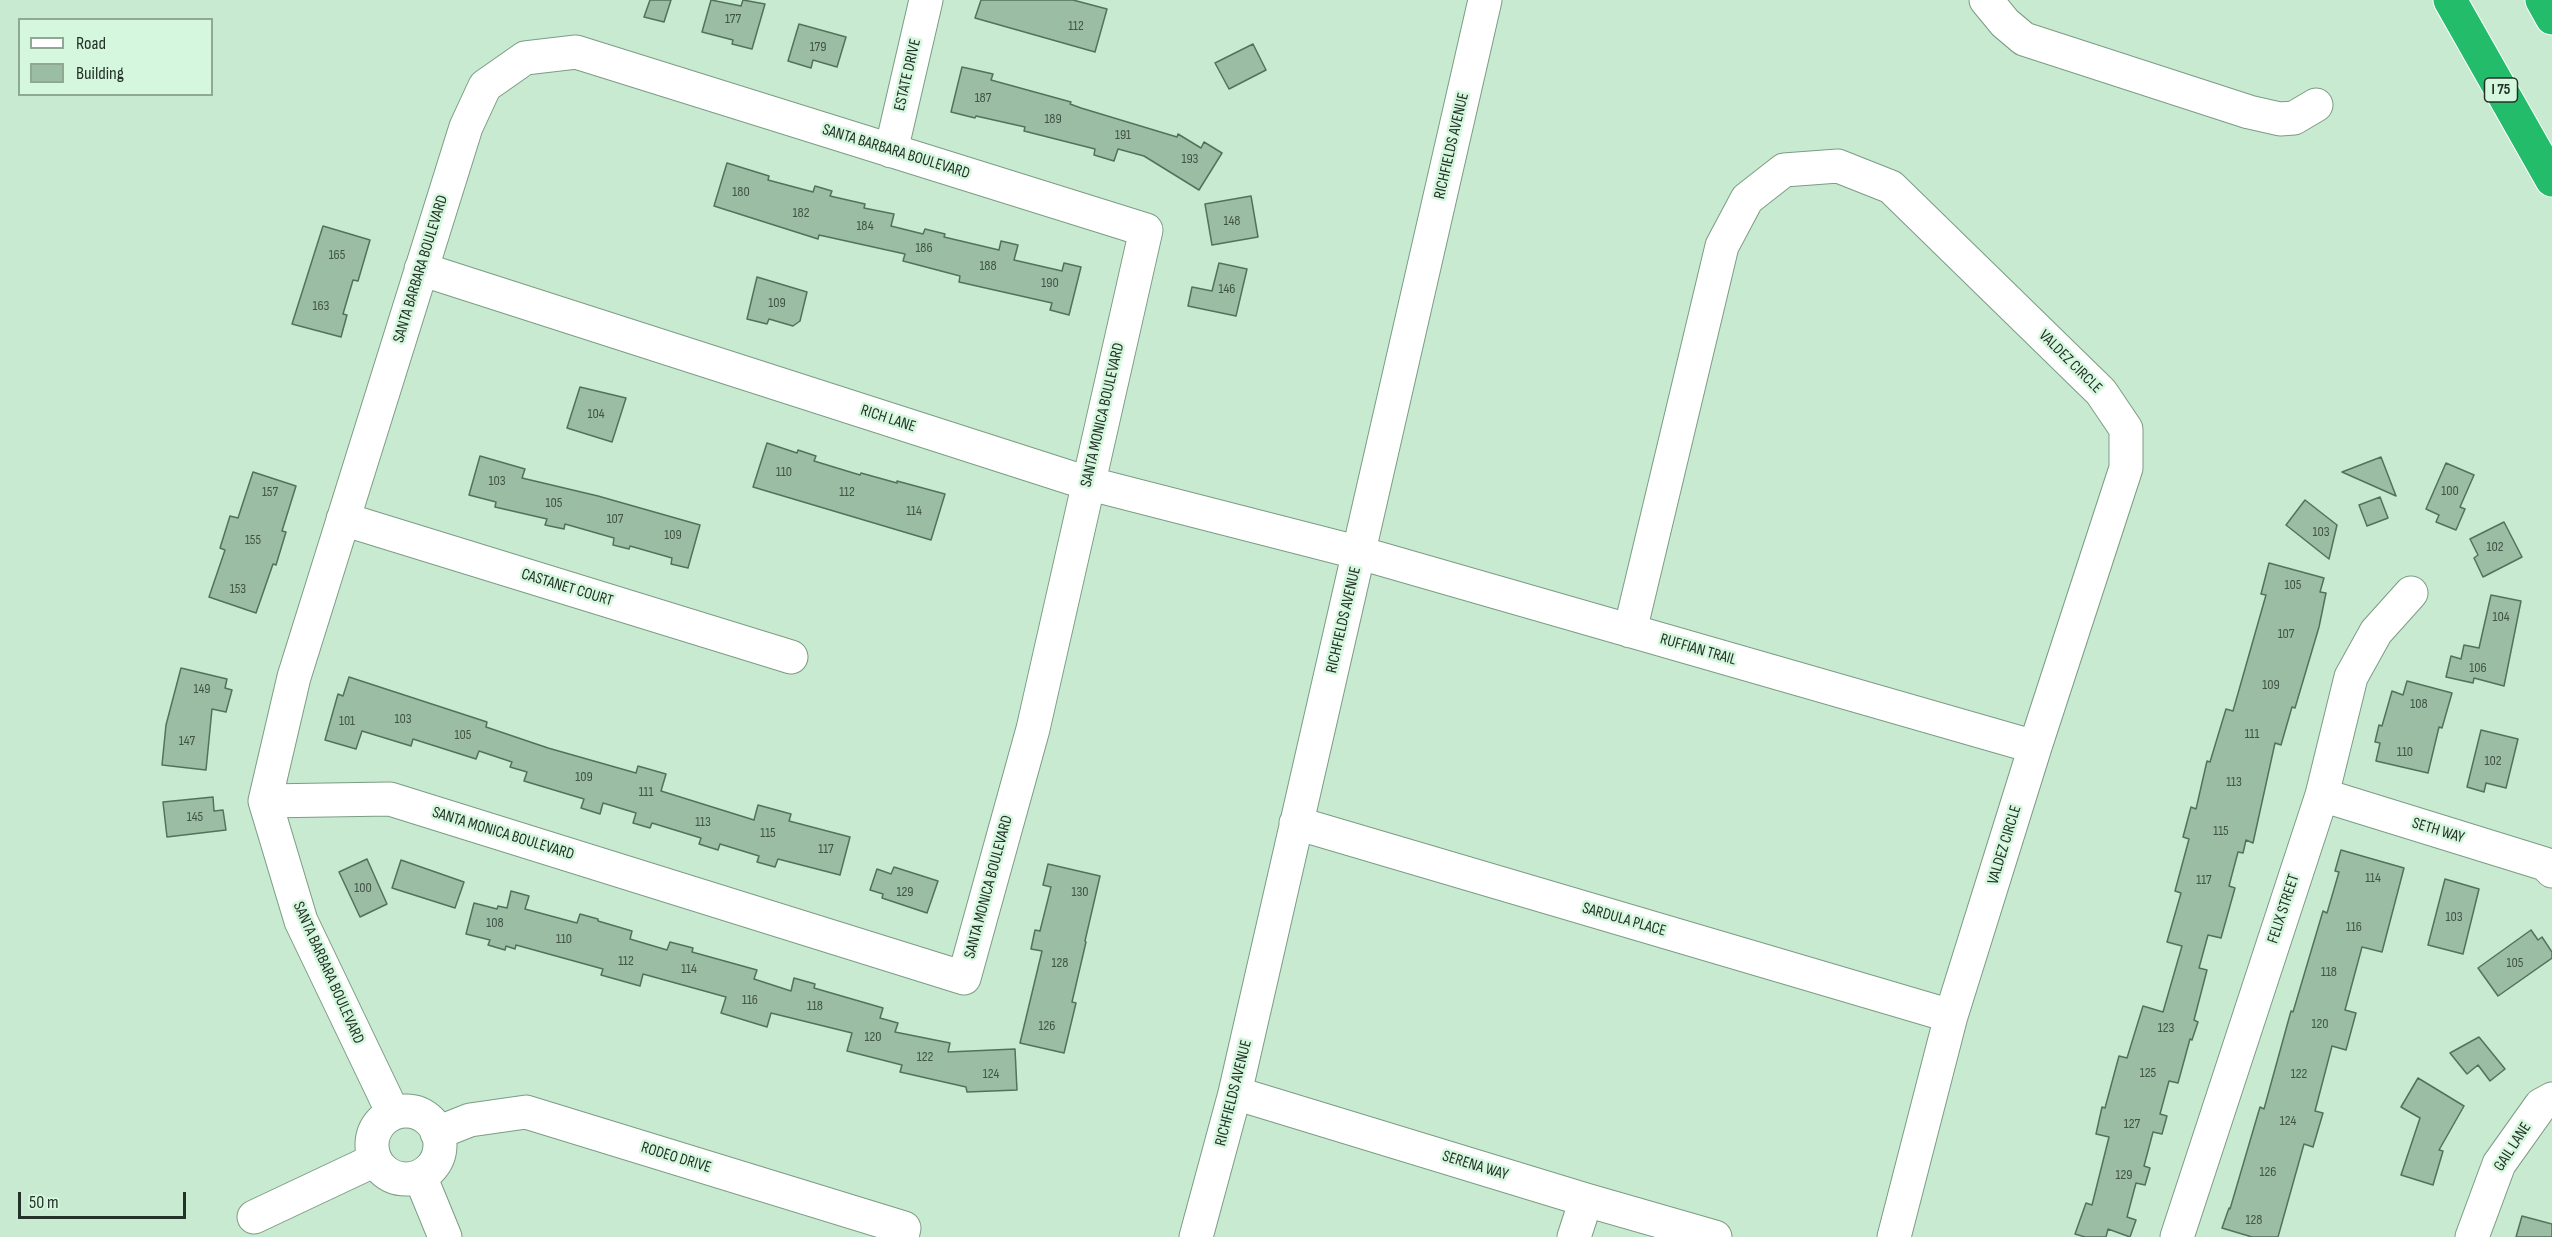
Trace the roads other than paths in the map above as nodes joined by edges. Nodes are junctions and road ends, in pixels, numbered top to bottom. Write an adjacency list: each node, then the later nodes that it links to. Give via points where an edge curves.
1 (926, 0): 8 (street, ESTATE DRIVE)
2 (1485, 0): 14 (street, RICHFIELDS AVENUE)
3 (1986, 0): 7 (street, via 2024,39 2249,112 2294,118)
4 (2450, 0): 9 (highway, I 75)
5 (2542, 0): 6 (highway)
6 (2552, 18)
7 (2316, 105)
8 (891, 151): 10 (street, SANTA BARBARA BOULEVARD); 11 (street, SANTA BARBARA BOULEVARD, via 576,52 525,58 486,86 480,96 466,127)
9 (2552, 180)
10 (1146, 231): 12 (street, SANTA MONICA BOULEVARD)
11 (421, 269): 12 (street, RICH LANE); 13 (street, SANTA BARBARA BOULEVARD)
12 (1087, 483): 14 (street, RICH LANE); 20 (street, SANTA MONICA BOULEVARD, via 1033,729 964,978 390,799)
13 (343, 519): 17 (street, CASTANET COURT); 20 (street, SANTA BARBARA BOULEVARD, via 294,677)
14 (1360, 553): 16 (street, RUFFIAN TRAIL); 21 (street, RICHFIELDS AVENUE)
15 (2411, 593): 19 (street, FELIX STREET, via 2376,632 2351,677)
16 (1630, 631): 18 (street, RUFFIAN TRAIL); 18 (street, VALDEZ CIRCLE, via 1722,246 1747,199 1784,170 1838,166 1891,187 2101,392 2126,429 2126,468)
17 (791, 657)
18 (2035, 747): 23 (street, VALDEZ CIRCLE)
19 (2322, 795): 22 (street, SETH WAY, via 2545,864); 38 (street, FELIX STREET)
20 (265, 801): 26 (street, SANTA BARBARA BOULEVARD, via 301,921)
21 (1296, 823): 23 (street, SARDULA PLACE); 24 (street, RICHFIELDS AVENUE)
22 (2552, 871)
23 (1952, 1016): 37 (street, VALDEZ CIRCLE)
24 (1235, 1093): 30 (street, SERENA WAY); 34 (street, RICHFIELDS AVENUE)
25 (2552, 1099): 39 (street, GAIL LANE, via 2541,1105 2499,1164)
26 (393, 1113): 27 (street, via 404,1111 424,1116); 28 (street, via 378,1124 374,1133 371,1142)
27 (438, 1132): 29 (street, via 435,1163); 33 (street, RODEO DRIVE, via 470,1120 526,1112 904,1228)
28 (375, 1160): 29 (street, via 389,1175 410,1179); 31 (street)
29 (420, 1176): 32 (street)
30 (1586, 1200): 35 (street); 36 (street, SERENA WAY)
31 (254, 1217)
32 (445, 1237)
33 (902, 1237)
34 (1196, 1237)
35 (1574, 1237)
36 (1715, 1237)
37 (1894, 1237)
38 (2177, 1237)
39 (2472, 1237)

